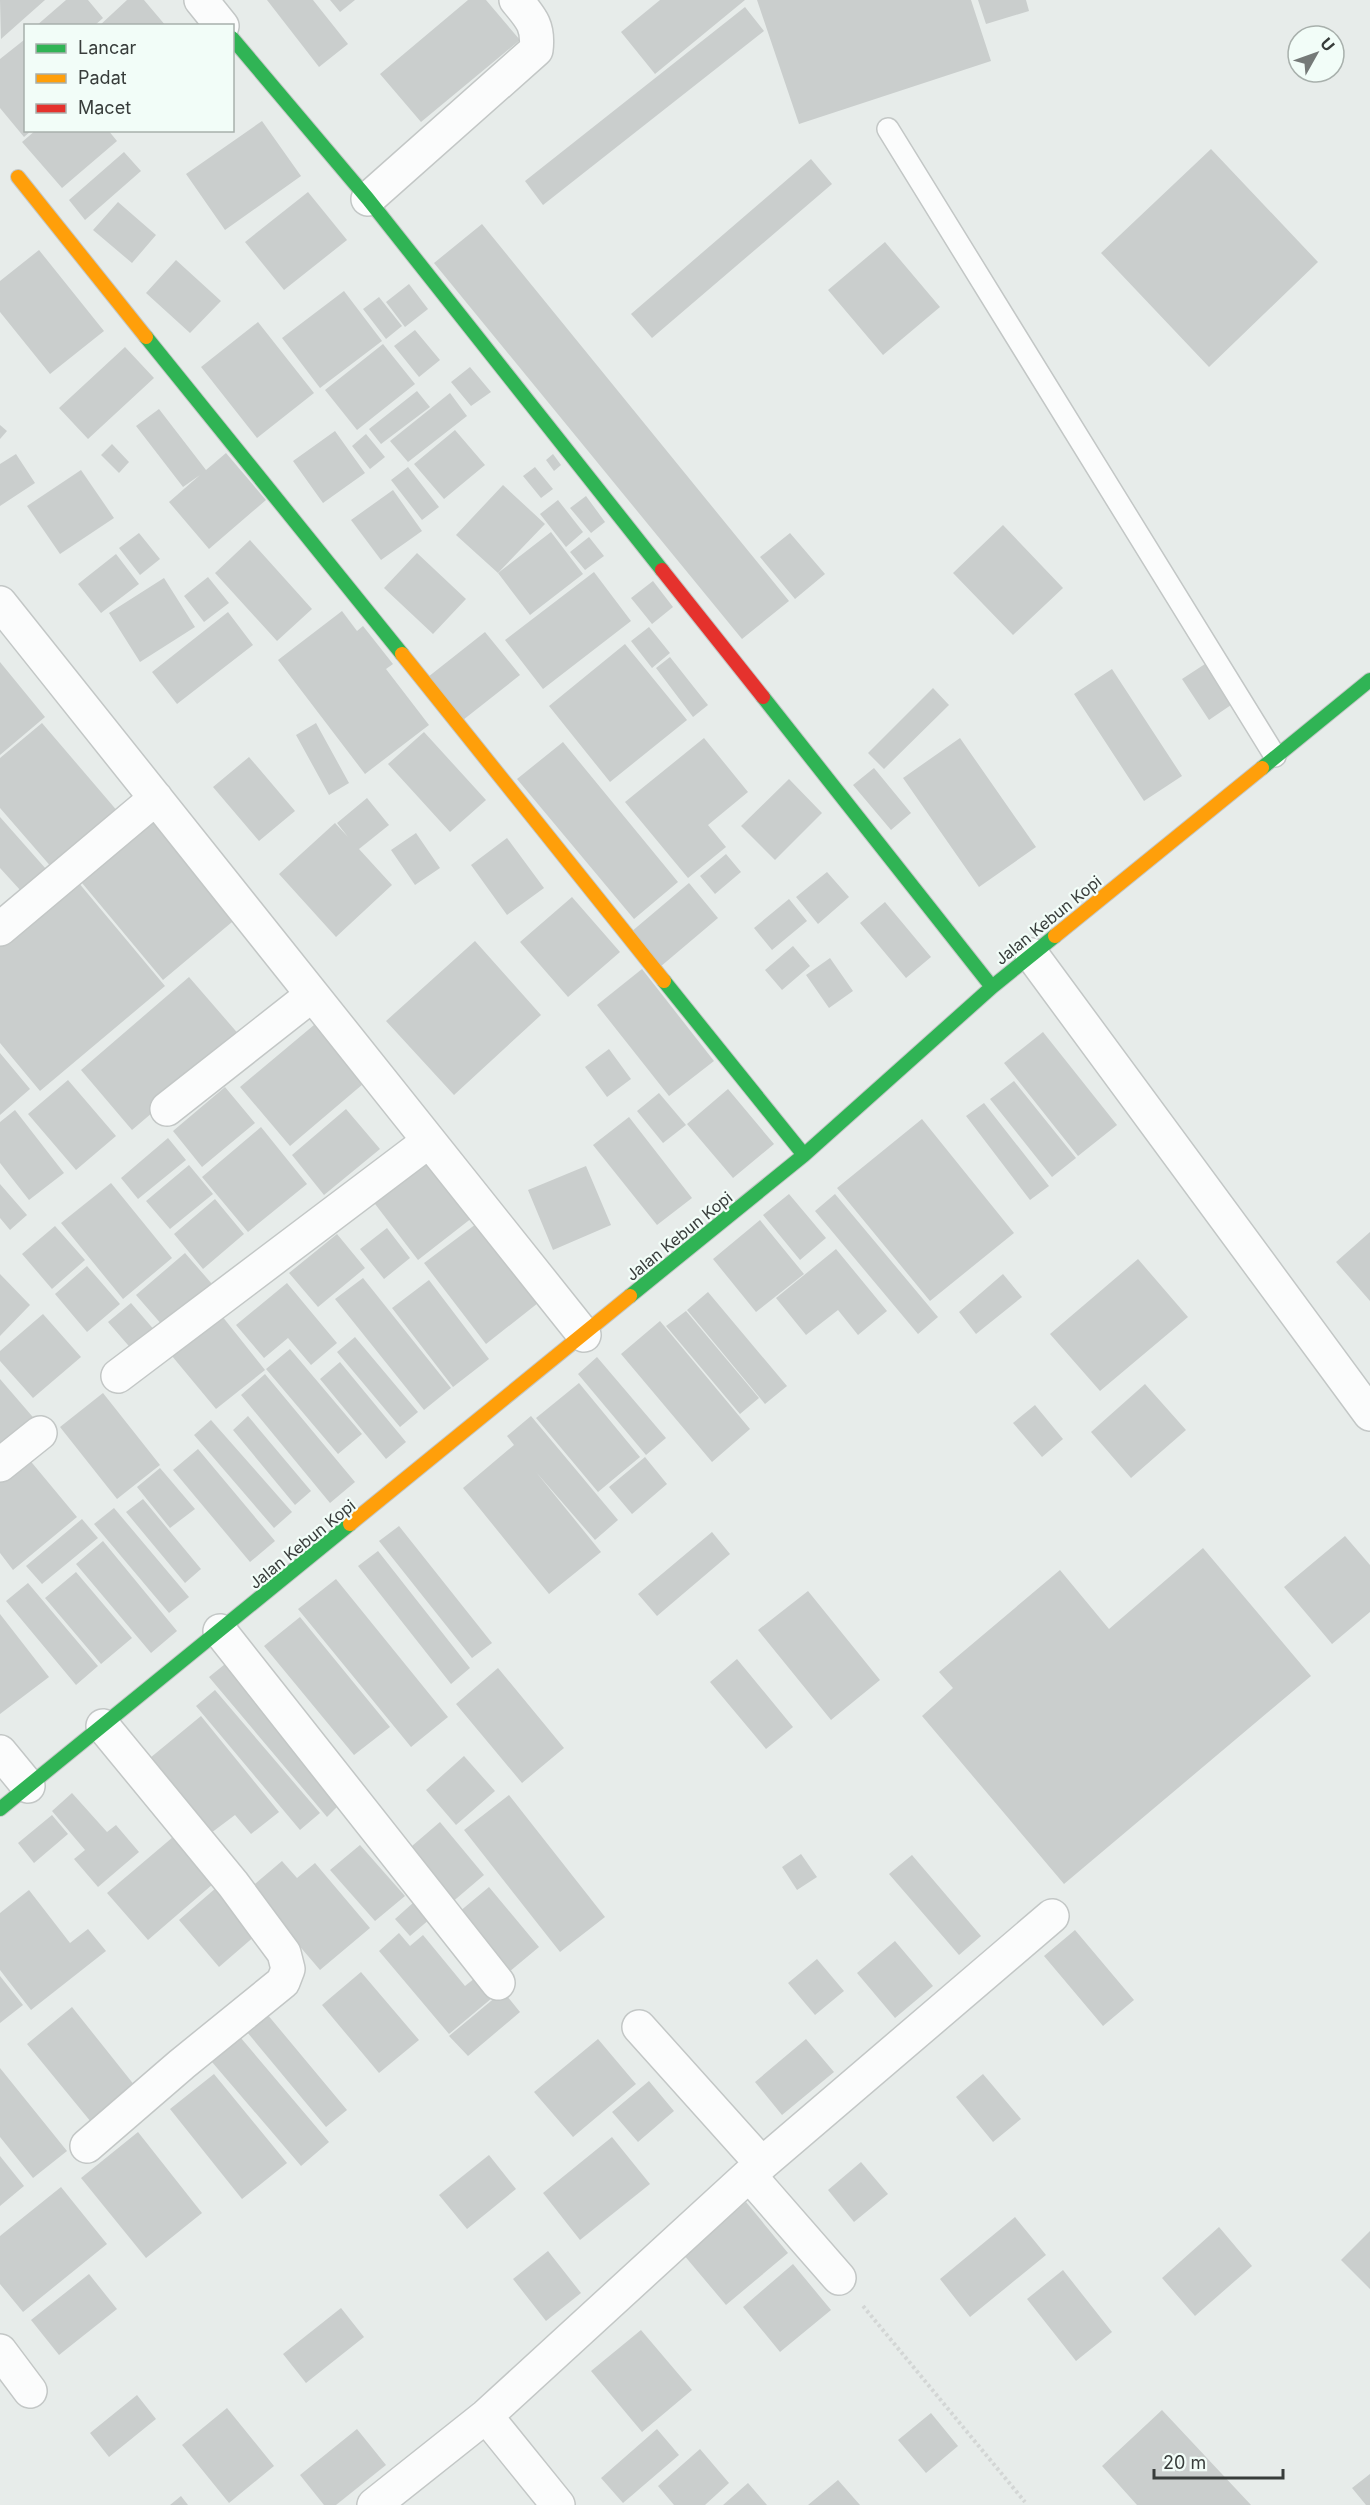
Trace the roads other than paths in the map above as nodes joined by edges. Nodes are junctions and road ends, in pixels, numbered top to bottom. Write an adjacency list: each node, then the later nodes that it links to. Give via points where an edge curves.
1 (201, 0): 3 (street)
2 (516, 0): 7 (street, via 538,34 536,50)
3 (220, 24)
4 (234, 40): 7 (street)
5 (888, 129): 10 (lane)
6 (18, 177): 18 (street)
7 (368, 199): 14 (street)
8 (2, 611): 11 (street)
9 (1370, 680): 10 (street, Jalan Kebun Kopi)
10 (1275, 756): 13 (street, Jalan Kebun Kopi)
11 (156, 798): 12 (street); 15 (street)
12 (0, 929)
13 (1032, 955): 14 (street, Jalan Kebun Kopi); 21 (street)
14 (992, 987): 18 (street, Jalan Kebun Kopi)
15 (312, 995): 16 (street); 17 (street)
16 (167, 1109)
17 (429, 1141): 19 (street); 20 (street)
18 (804, 1155): 19 (street, Jalan Kebun Kopi)
19 (584, 1335): 24 (street, Jalan Kebun Kopi)
20 (118, 1376)
21 (1370, 1414)
22 (40, 1433): 23 (street)
23 (0, 1465)
24 (220, 1631): 25 (street, Jalan Kebun Kopi); 30 (street)
25 (103, 1726): 27 (street, Jalan Kebun Kopi); 32 (street, via 233,1884 284,1953 288,1969 283,1982)
26 (0, 1752): 27 (street)
27 (28, 1786): 28 (street, Jalan Kebun Kopi)
28 (0, 1809)
29 (1052, 1916): 33 (street)
30 (498, 1983)
31 (639, 2027): 33 (street)
32 (87, 2146)
33 (755, 2169): 34 (street); 37 (street)
34 (839, 2278)
35 (0, 2352): 36 (street)
36 (30, 2391)
37 (486, 2416): 38 (street); 39 (street)
38 (374, 2505)
39 (558, 2505)

